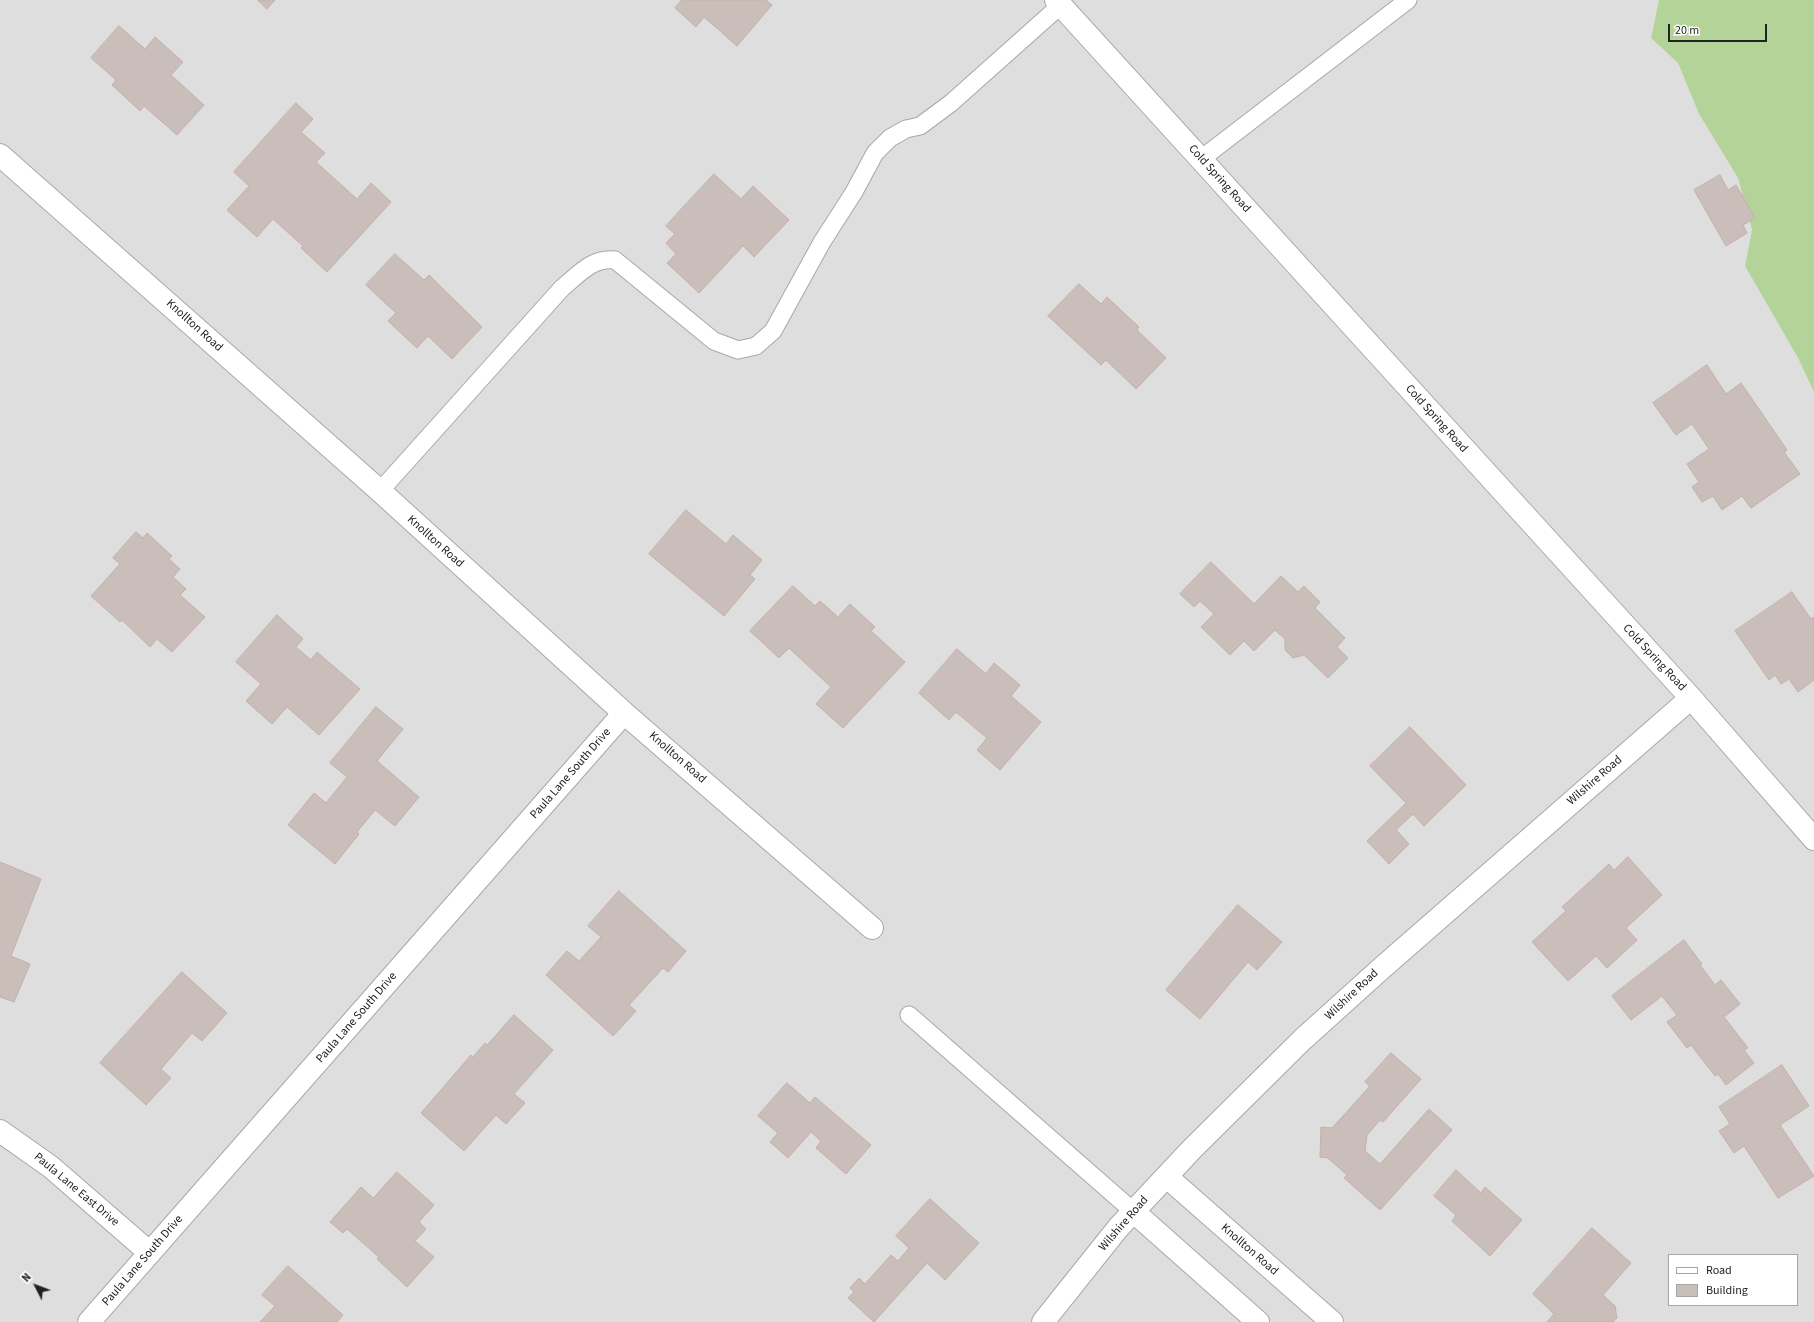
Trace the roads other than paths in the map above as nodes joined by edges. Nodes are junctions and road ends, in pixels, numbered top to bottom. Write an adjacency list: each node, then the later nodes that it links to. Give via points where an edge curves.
1 (1408, 0): 4 (lane)
2 (1058, 3): 4 (street, Cold Spring Road); 5 (lane, via 951,103 920,126 906,129 890,138 875,153 773,331 756,346 738,350 714,341 615,260 604,258 593,263 562,288)
3 (0, 155): 5 (street, Knollton Road)
4 (1201, 159): 6 (street, Cold Spring Road)
5 (380, 491): 7 (street, Knollton Road)
6 (1691, 698): 8 (street, Cold Spring Road); 12 (street, Wilshire Road, via 1302,1040)
7 (624, 713): 9 (street, Knollton Road); 14 (street, Paula Lane South Drive)
8 (1814, 839)
9 (872, 928)
10 (909, 1015): 13 (lane)
11 (0, 1131): 14 (street, Paula Lane East Drive, via 51,1167)
12 (1167, 1177): 13 (street, Wilshire Road); 18 (street, Knollton Road)
13 (1134, 1212): 16 (street, Wilshire Road, via 1118,1228); 17 (street)
14 (150, 1253): 15 (street, Paula Lane South Drive)
15 (89, 1322)
16 (1043, 1322)
17 (1258, 1322)
18 (1332, 1322)

